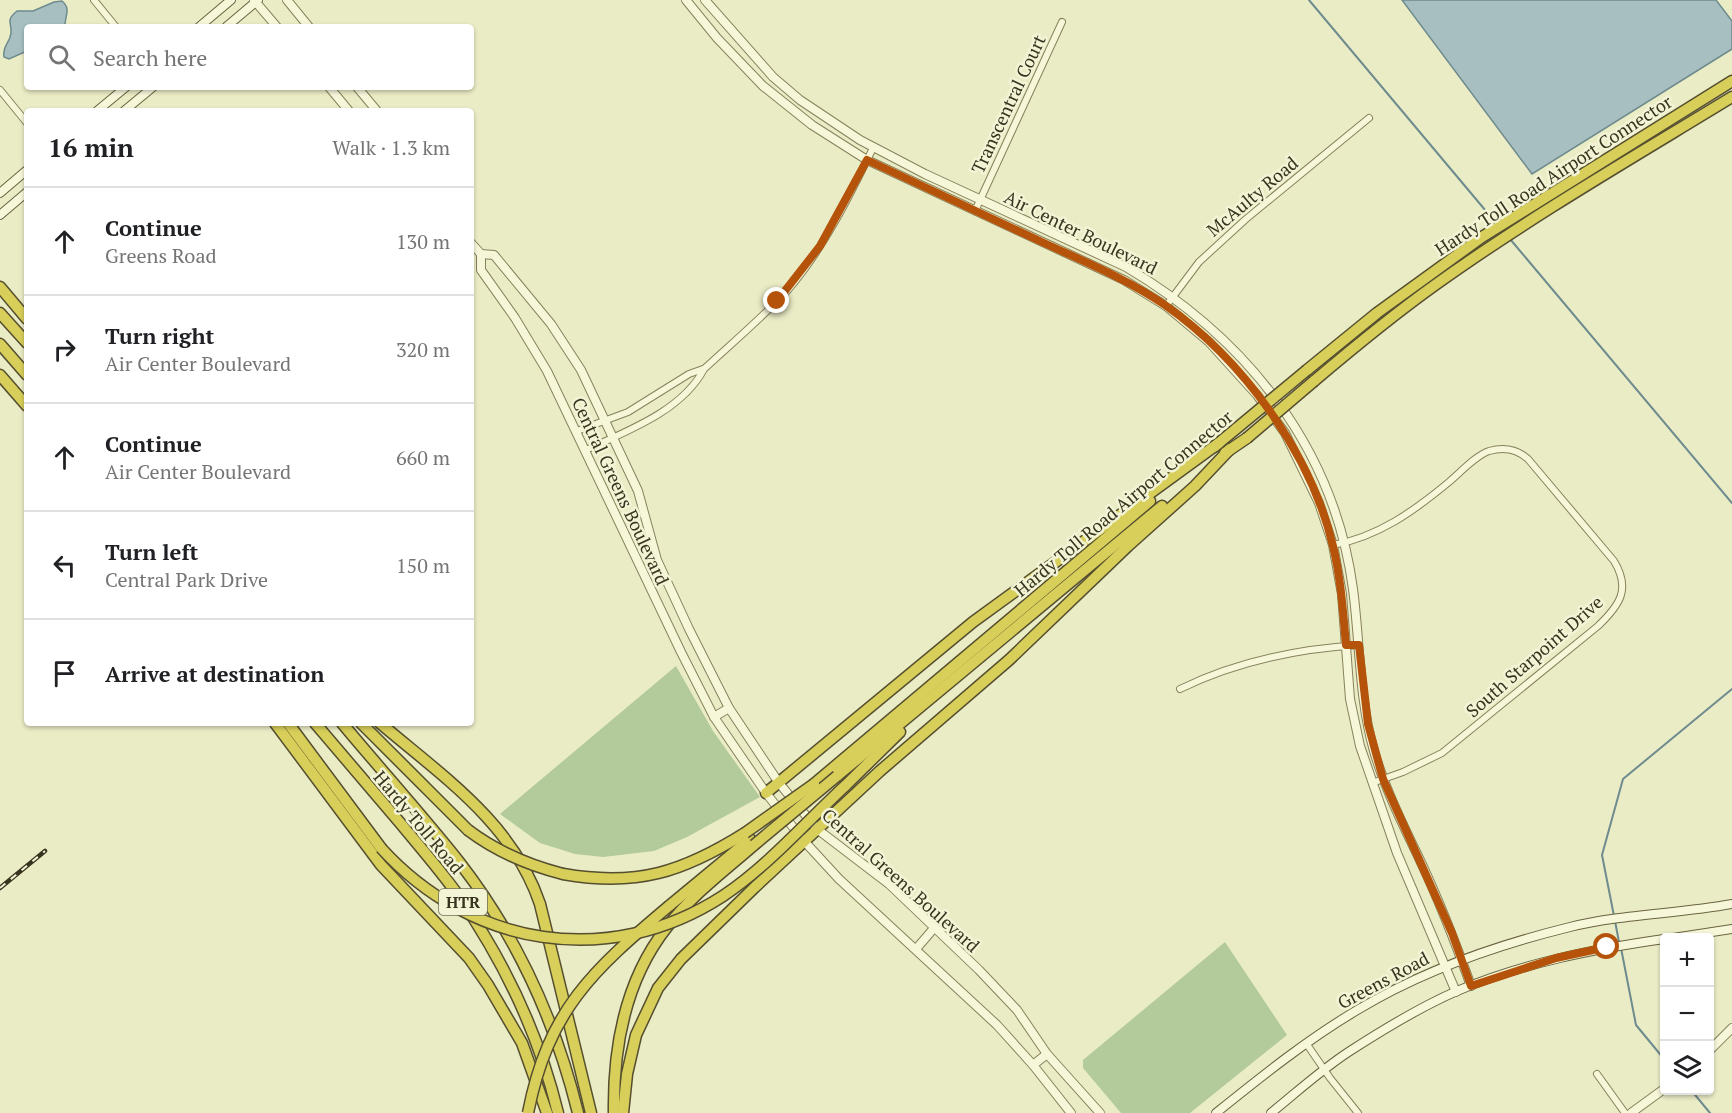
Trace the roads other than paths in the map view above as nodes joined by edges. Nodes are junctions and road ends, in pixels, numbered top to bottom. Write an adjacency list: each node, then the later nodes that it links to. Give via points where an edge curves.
1 (94, 0): 9 (street)
2 (231, 0): 10 (main road)
3 (287, 0): 13 (street)
4 (686, 0): 7 (street, Air Center Boulevard)
5 (256, 1): 11 (main road); 12 (street)
6 (706, 1): 7 (street); 14 (street, Air Center Boulevard)
7 (696, 12): 16 (street, Air Center Boulevard)
8 (1062, 22): 34 (street, Transcentral Court)
9 (114, 24)
10 (203, 24)
11 (229, 24)
12 (275, 24)
13 (307, 24)
14 (772, 76): 16 (street); 29 (street, Air Center Boulevard, via 822,116)
15 (1732, 81): 57 (highway, Hardy Toll Road Airport Connector, bridge, via 1482,237 1377,314)
16 (763, 86): 30 (street, Air Center Boulevard, via 812,125)
17 (0, 90): 28 (street)
18 (122, 90): 23 (main road)
19 (149, 90): 24 (main road)
20 (335, 90): 25 (street)
21 (359, 90): 26 (street)
22 (1732, 97): 58 (highway, Hardy Toll Road Airport Connector, bridge, via 1522,226 1436,285 1374,330)
23 (101, 108)
24 (128, 108)
25 (347, 108)
26 (374, 108)
27 (1369, 118): 42 (street, McAulty Road, via 1216,246)
28 (24, 119)
29 (873, 148): 30 (street); 34 (street, Air Center Boulevard)
30 (867, 160): 35 (street, Air Center Boulevard); 48 (street, via 836,220 801,273 777,301)
31 (24, 173): 32 (main road)
32 (0, 193)
33 (24, 195): 36 (main road)
34 (980, 200): 35 (street, Transcentral Court); 37 (street, Air Center Boulevard)
35 (975, 211): 39 (street, Air Center Boulevard)
36 (0, 215)
37 (1067, 239): 39 (street); 42 (street, Air Center Boulevard, via 1126,267)
38 (474, 246): 40 (street, Central Greens Boulevard)
39 (1063, 252): 43 (street, Air Center Boulevard, via 1124,279)
40 (481, 254): 54 (street, Central Greens Boulevard, via 494,255 551,324 581,370); 55 (street, Central Greens Boulevard, via 481,270 521,326)
41 (0, 287): 45 (highway)
42 (1172, 296): 43 (street, McAulty Road); 51 (street, Air Center Boulevard, via 1234,348)
43 (1166, 306): 52 (street, Air Center Boulevard, via 1209,342)
44 (0, 313): 46 (highway)
45 (24, 315)
46 (24, 340)
47 (0, 344): 49 (highway)
48 (704, 369): 54 (street, via 689,374 628,412); 56 (street, via 696,384 669,407)
49 (24, 372)
50 (0, 375): 53 (highway)
51 (1267, 387): 52 (street); 60 (street, Air Center Boulevard, via 1301,437 1321,476)
52 (1257, 394): 61 (street, Air Center Boulevard, via 1285,433 1319,502)
53 (24, 403)
54 (605, 420): 55 (street); 56 (street, Central Greens Boulevard)
55 (577, 431): 59 (street, Central Greens Boulevard)
56 (613, 438): 59 (street); 66 (street, Central Greens Boulevard, via 638,491 662,571)
57 (1219, 443): 74 (highway, Hardy Toll Road Airport Connector); 76 (highway, via 973,622)
58 (1230, 449): 62 (highway, Hardy Toll Road Airport Connector); 79 (highway, via 1009,660)
59 (586, 450): 67 (street, Central Greens Boulevard)
60 (1344, 543): 61 (street, South Starpoint Drive); 64 (street, Air Center Boulevard); 75 (street, South Starpoint Drive, via 1392,524 1487,452 1506,449 1522,454 1618,568 1623,584 1614,609 1598,626 1442,753)
61 (1333, 545): 63 (street, Air Center Boulevard)
62 (1002, 639): 69 (highway, bridge, via 755,872 726,894 680,919 626,936 558,939 530,935 469,915 432,894 381,848); 74 (highway)
63 (1346, 645): 64 (street); 65 (street, via 1252,661); 77 (street, Air Center Boulevard, via 1350,699)
64 (1359, 645): 75 (street, Air Center Boulevard, via 1368,724)
65 (1180, 689)
66 (729, 708): 67 (street); 76 (street, Central Greens Boulevard)
67 (714, 717): 78 (street, Central Greens Boulevard)
68 (277, 726): 101 (highway, via 381,865 469,958 488,985 522,1043)
69 (290, 726)
70 (318, 726): 102 (highway, Hardy Toll Road / HTR, via 442,874 475,920 521,1006)
71 (345, 726): 103 (highway, Hardy Toll Road / HTR, via 459,863 499,921 551,1023)
72 (364, 726): 80 (highway, bridge, via 468,830 505,854 563,874 597,879 646,877 677,869)
73 (383, 726): 104 (highway, via 480,809 502,832 527,872 540,904)
74 (834, 774): 80 (highway, bridge); 80 (highway, Hardy Toll Road Airport Connector, bridge, via 814,784)
75 (1383, 779): 77 (street, South Starpoint Drive); 88 (street, Air Center Boulevard)
76 (779, 783): 78 (highway); 79 (street, Central Greens Boulevard)
77 (1372, 783): 89 (street, Air Center Boulevard, via 1397,853)
78 (766, 794): 81 (street, Central Greens Boulevard)
79 (817, 829): 81 (highway); 83 (street, Central Greens Boulevard, via 889,884)
80 (750, 839): 100 (highway, bridge, via 621,947 579,992 549,1043); 105 (highway, via 684,907 647,958 620,1030 614,1068)
81 (804, 841): 87 (street, Central Greens Boulevard, via 839,879); 106 (highway, via 690,950 658,988 630,1054)
82 (1732, 904): 88 (main road, Greens Road, via 1604,921)
83 (935, 927): 87 (street); 95 (street, Central Greens Boulevard, via 1017,1010)
84 (1732, 929): 85 (main road)
85 (1706, 933)
86 (1660, 940): 90 (main road, via 1556,958)
87 (916, 949): 96 (street, Central Greens Boulevard)
88 (1462, 959): 89 (main road, Greens Road); 90 (street, Air Center Boulevard)
89 (1446, 966): 91 (street, Air Center Boulevard); 93 (main road, Greens Road, via 1359,1009)
90 (1471, 986): 91 (main road)
91 (1456, 992): 97 (main road, via 1392,1025)
92 (1732, 1028): 94 (street)
93 (1306, 1043): 97 (street); 109 (main road, Greens Road)
94 (1714, 1046)
95 (1047, 1054): 96 (street); 108 (street, Central Greens Boulevard)
96 (1034, 1065): 107 (street, Central Greens Boulevard)
97 (1324, 1070): 110 (main road); 111 (street)
98 (1597, 1074): 112 (street)
99 (1660, 1093): 113 (street)
100 (528, 1113)
101 (547, 1113)
102 (558, 1113)
103 (578, 1113)
104 (591, 1113)
105 (614, 1113)
106 (623, 1113)
107 (1071, 1113)
108 (1100, 1113)
109 (1216, 1113)
110 (1271, 1113)
111 (1358, 1113)
112 (1625, 1113)
113 (1631, 1113)

